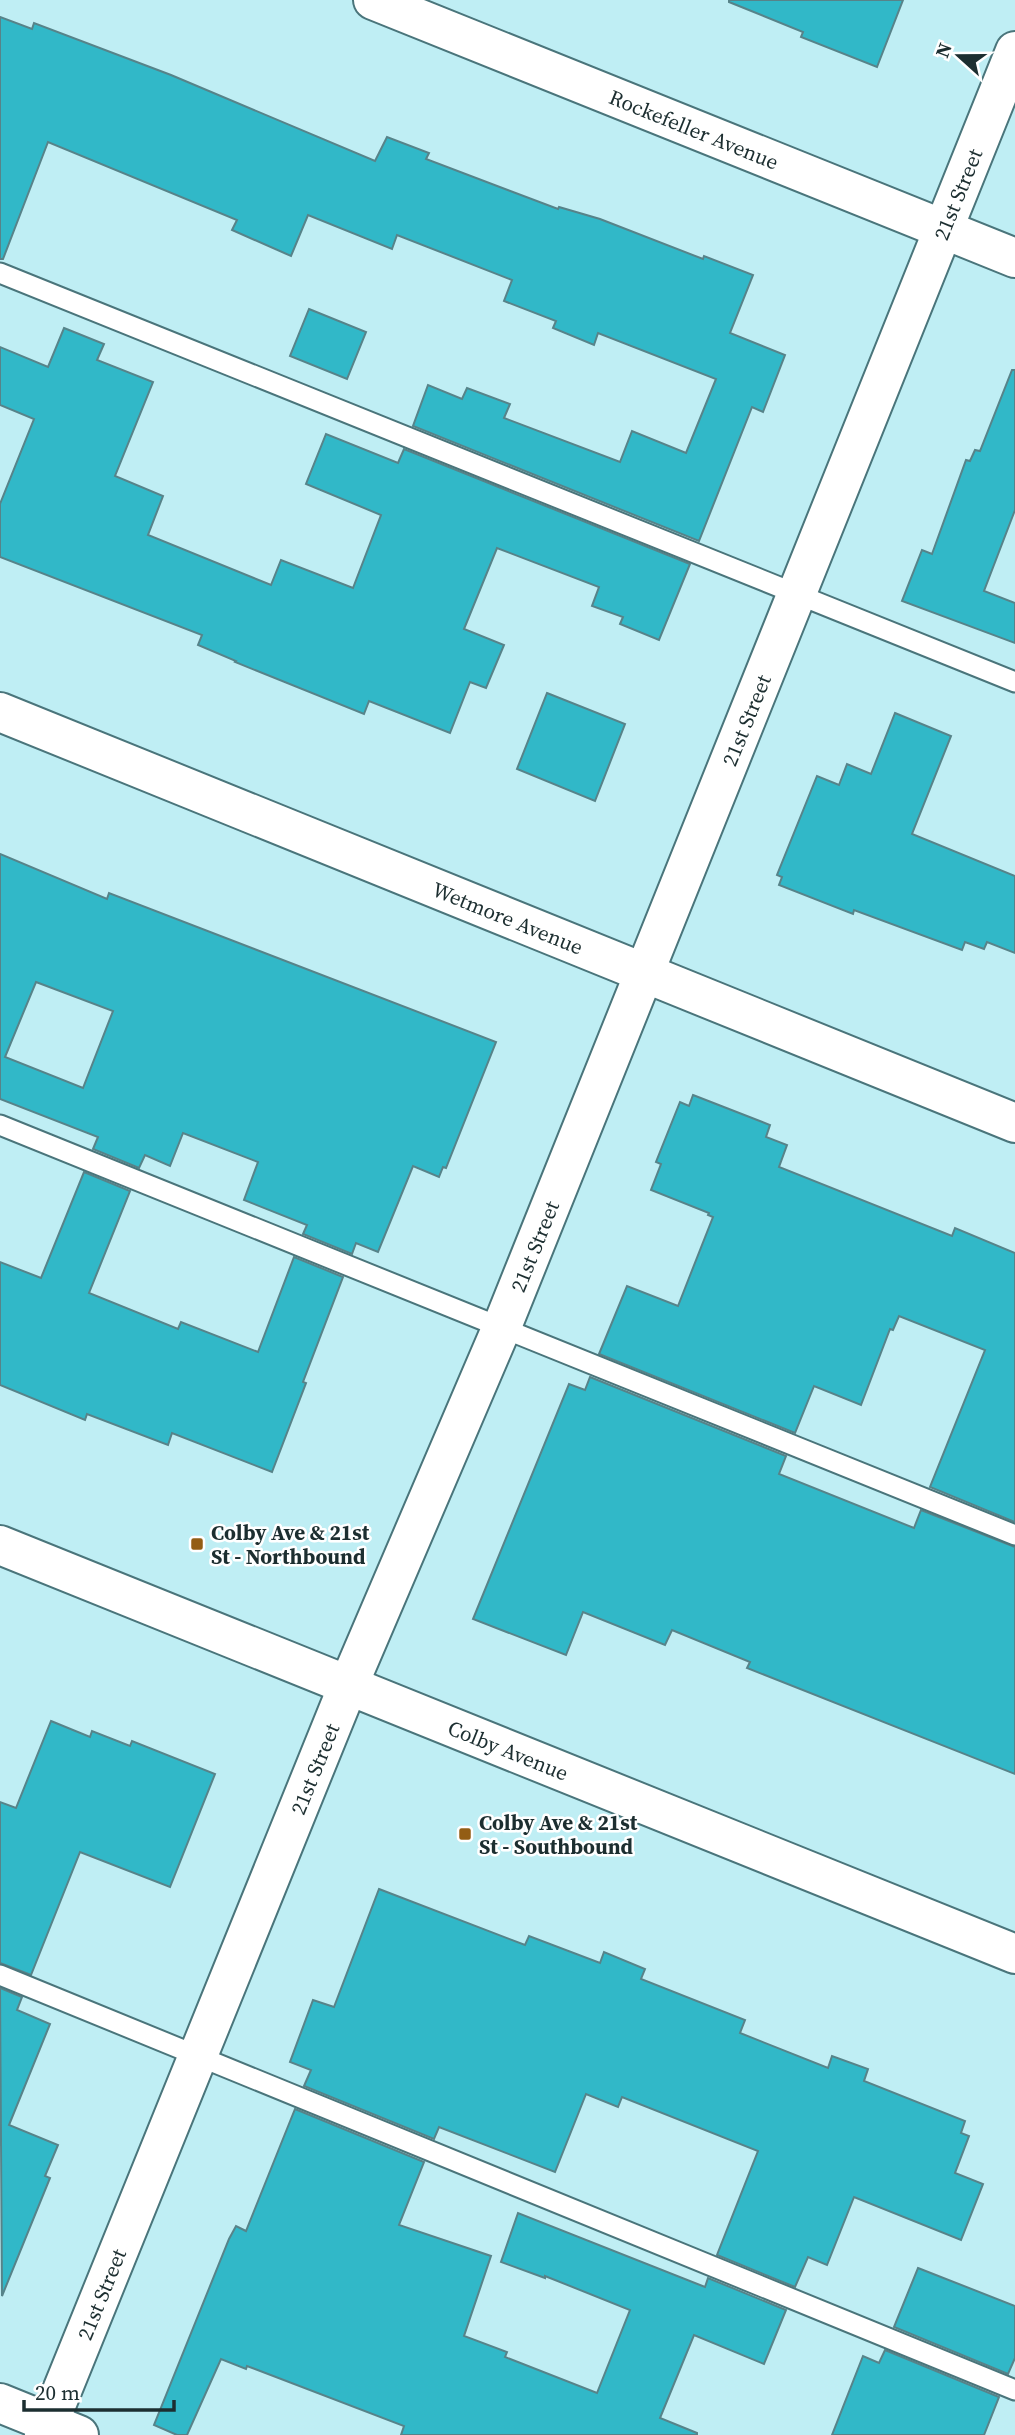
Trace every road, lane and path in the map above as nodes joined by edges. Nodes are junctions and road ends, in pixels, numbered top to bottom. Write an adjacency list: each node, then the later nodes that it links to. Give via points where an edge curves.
1 (373, 0): 3 (street, Rockefeller Avenue)
2 (1015, 51): 3 (street, 21st Street)
3 (943, 230): 4 (street, Rockefeller Avenue); 6 (street, 21st Street)
4 (1015, 258)
5 (0, 273): 6 (lane)
6 (797, 594): 7 (lane); 9 (street, 21st Street)
7 (1015, 682)
8 (0, 712): 9 (street, Wetmore Avenue)
9 (645, 973): 10 (street, Wetmore Avenue); 12 (street, 21st Street)
10 (1015, 1123)
11 (0, 1125): 12 (lane)
12 (501, 1329): 13 (lane); 15 (street, 21st Street)
13 (1015, 1535)
14 (0, 1545): 15 (street, Colby Avenue)
15 (348, 1685): 16 (street, Colby Avenue); 18 (street, 21st Street)
16 (1015, 1954)
17 (0, 1975): 18 (lane)
18 (197, 2055): 19 (lane); 21 (street, 21st Street)
19 (1015, 2390)
20 (0, 2403): 21 (street)
21 (57, 2431)

